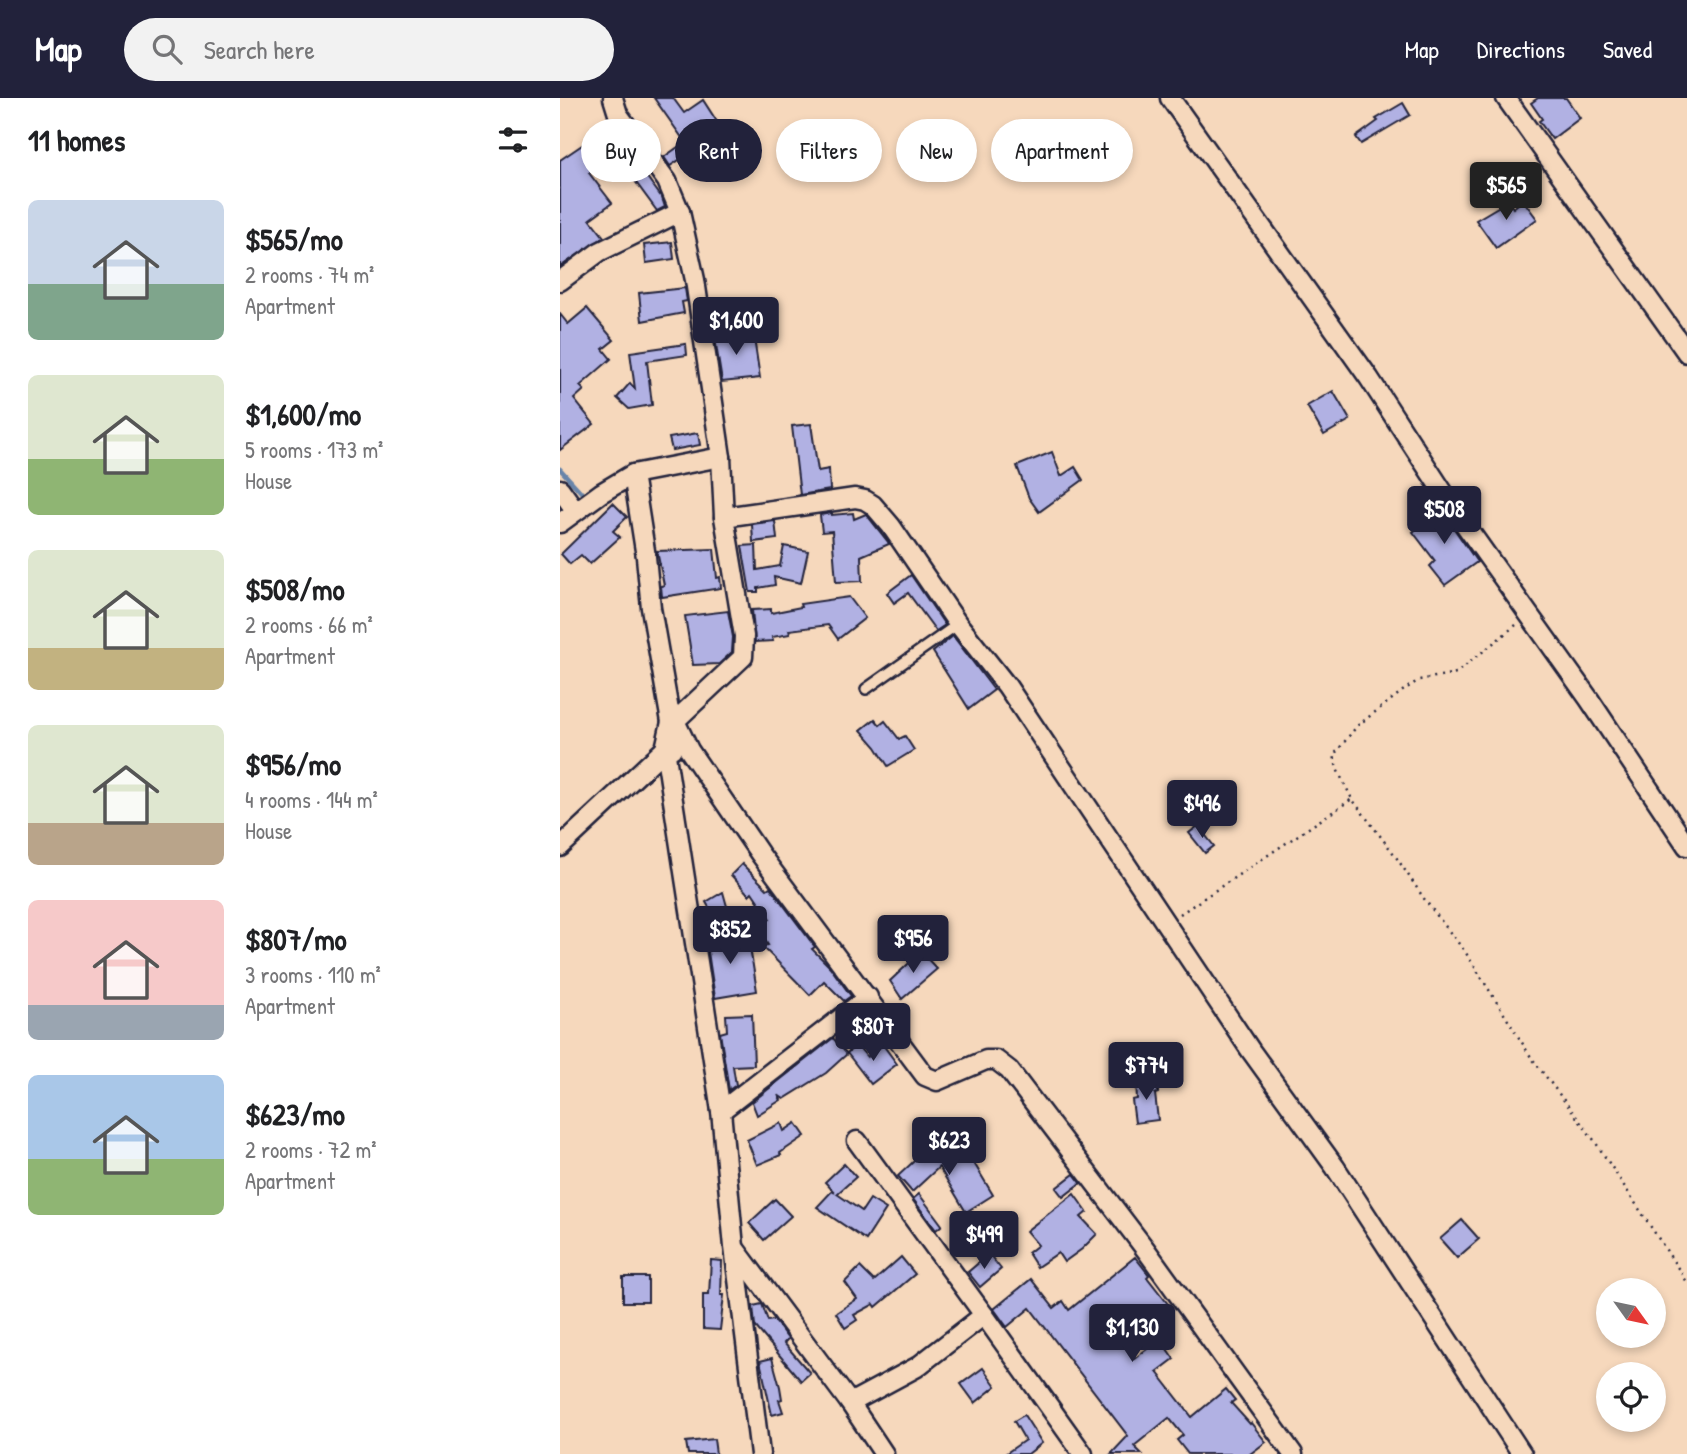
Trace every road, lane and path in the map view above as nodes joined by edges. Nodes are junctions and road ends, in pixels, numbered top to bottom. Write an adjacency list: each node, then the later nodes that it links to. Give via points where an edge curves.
1 (613, 98): 4 (street, via 618,114 667,181)
2 (1170, 98): 13 (street)
3 (1506, 98): 6 (street)
4 (680, 212): 5 (street, via 599,252); 7 (street, via 695,280)
5 (560, 281)
6 (1686, 348)
7 (721, 457): 8 (street); 11 (street)
8 (633, 474): 10 (street); 16 (street, via 651,608)
9 (560, 489): 10 (street)
10 (575, 510): 12 (street)
11 (724, 517): 14 (street, via 865,500 891,526); 16 (street, via 744,636 743,657)
12 (560, 523)
13 (1529, 614): 19 (path, via 1456,673 1419,680 1357,726 1334,754); 20 (street)
14 (958, 624): 15 (lane); 22 (street, via 1007,685)
15 (866, 689)
16 (673, 722): 17 (street); 18 (street)
17 (664, 749): 18 (street); 21 (street); 24 (street)
18 (689, 750): 23 (street)
19 (1352, 799): 22 (path, via 1188,910); 27 (path, via 1466,953 1531,1057 1594,1140)
20 (1687, 846)
21 (560, 847)
22 (1164, 921): 34 (street, via 1335,1167)
23 (868, 997): 24 (street); 33 (street, via 925,1076 937,1081 986,1060 996,1060 1009,1070)
24 (721, 1111): 26 (street)
25 (857, 1141): 28 (street)
26 (734, 1247): 29 (street); 30 (street)
27 (1687, 1282)
28 (984, 1315): 29 (street, via 917,1367); 32 (street)
29 (850, 1403): 31 (street)
30 (760, 1454)
31 (884, 1454)
32 (1083, 1454)
33 (1293, 1454)
34 (1522, 1454)

